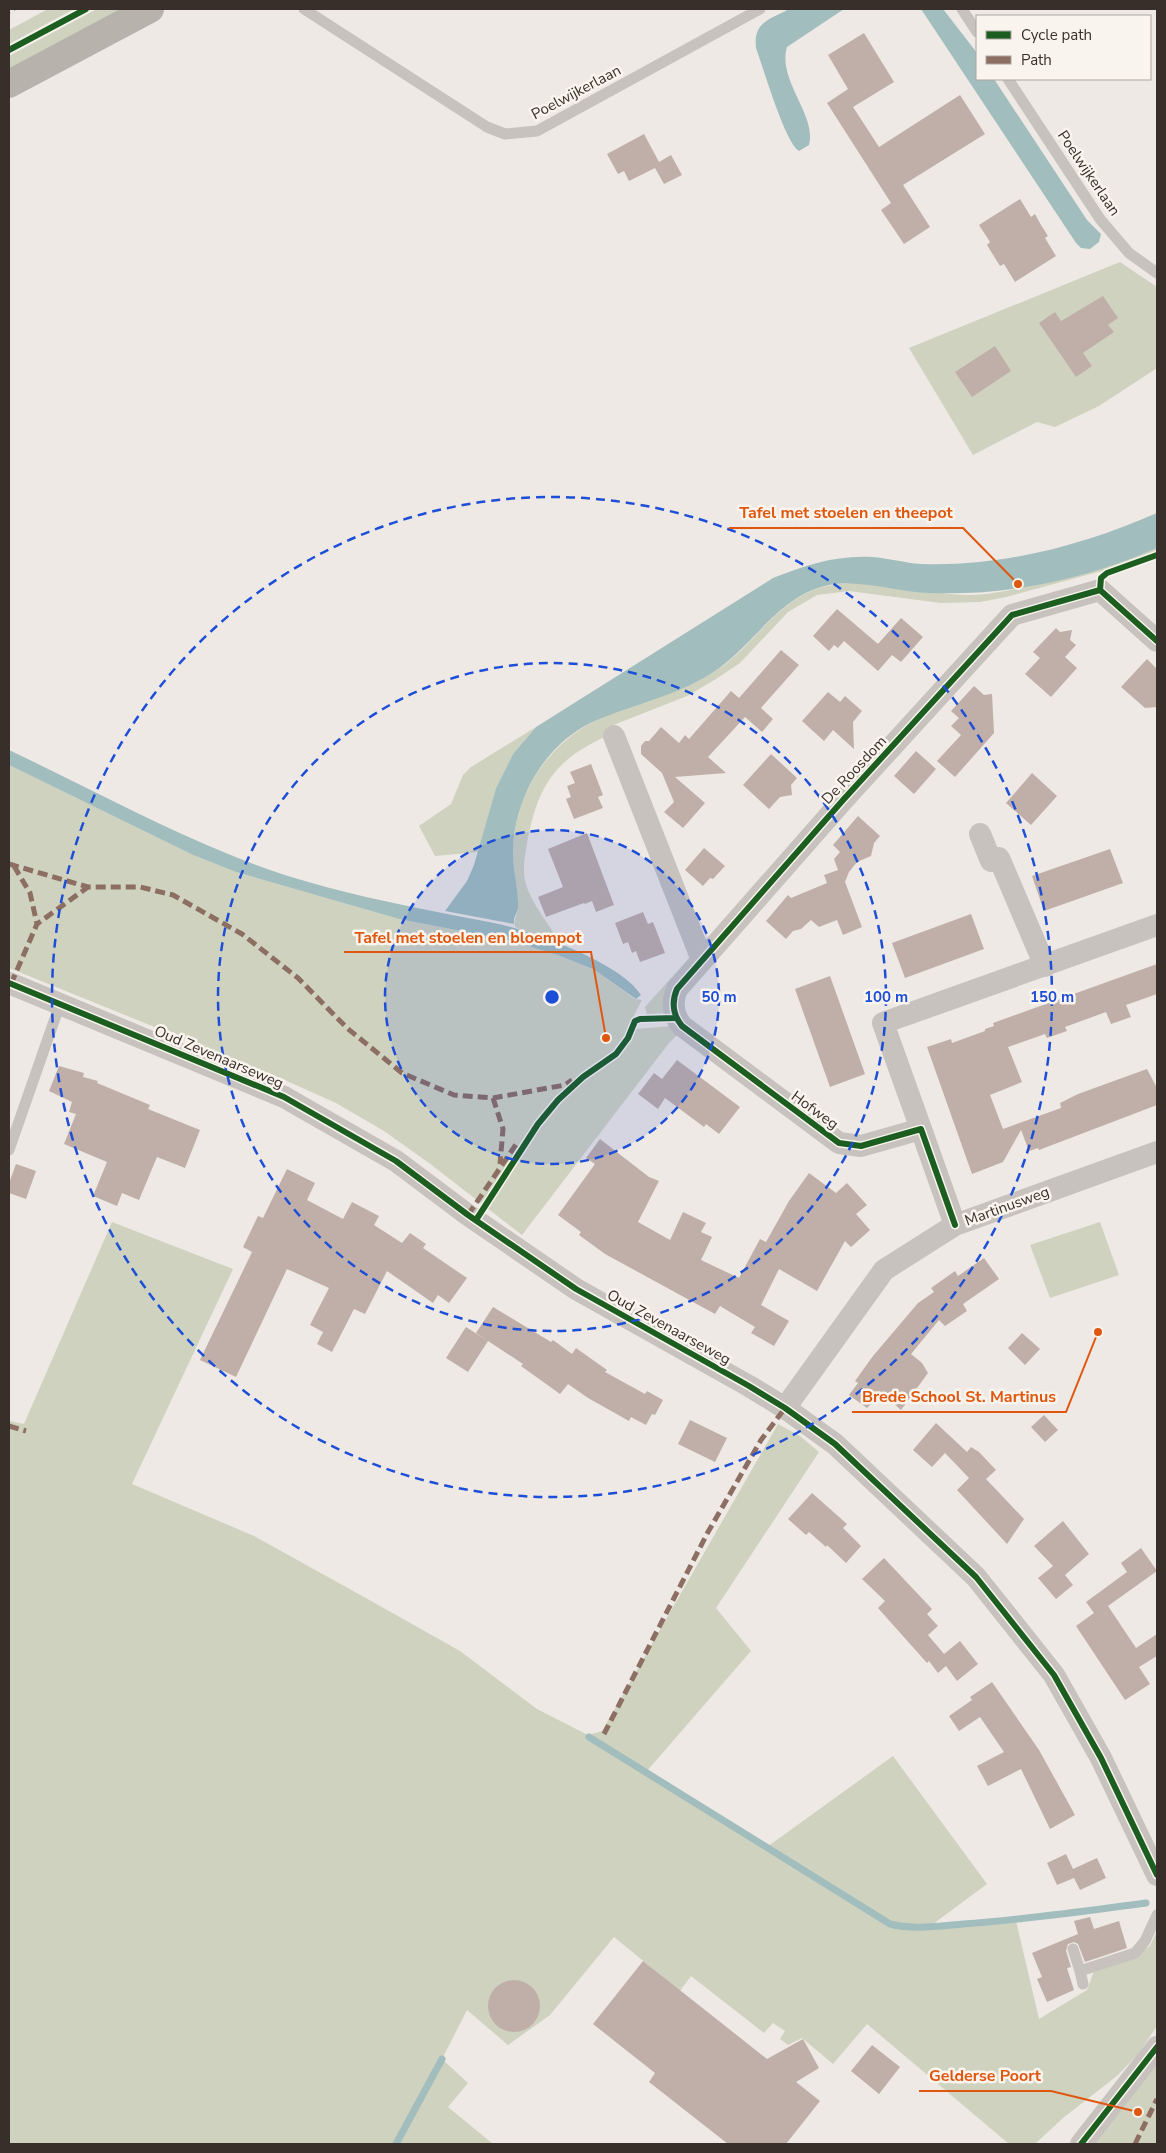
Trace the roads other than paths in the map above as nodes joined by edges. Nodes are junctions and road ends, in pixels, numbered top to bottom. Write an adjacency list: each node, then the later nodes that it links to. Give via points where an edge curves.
1 (150, 9): 7 (street)
2 (304, 9): 3 (lane, Poelwijkerlaan, via 487,127 505,134 537,131)
3 (760, 9)
4 (962, 9): 5 (lane)
5 (976, 30)
6 (1009, 80): 8 (lane, Poelwijkerlaan, via 1100,219 1129,253)
7 (9, 84)
8 (1157, 273)
9 (1157, 641): 13 (street, De Roosdom, via 1100,590 1012,615)
10 (614, 736): 13 (street)
11 (980, 834): 14 (street, via 991,861 999,858)
12 (1157, 926): 14 (street)
13 (702, 960): 17 (street, De Roosdom, via 673,997)
14 (1045, 966): 18 (street, via 883,1023)
15 (9, 983): 16 (street, Oud Zevenaarseweg)
16 (60, 1004): 19 (lane); 22 (street, Oud Zevenaarseweg, via 284,1097 396,1162 576,1289)
17 (676, 1018): 18 (street, Hofweg, via 690,1032 839,1143 861,1146)
18 (922, 1129): 21 (street)
19 (9, 1150)
20 (1157, 1152): 21 (street, Martinusweg)
21 (955, 1225): 22 (street, Martinusweg, via 884,1270)
22 (785, 1408): 23 (street, Oud Zevenaarseweg, via 862,1467 976,1577 1054,1675 1101,1758)
23 (1157, 1875)
24 (1157, 1916): 26 (lane, via 1135,1953)
25 (1073, 1949): 26 (lane)
26 (1080, 1971): 27 (lane)
27 (1083, 1984)
28 (1157, 2047): 29 (street)
29 (1080, 2144)

